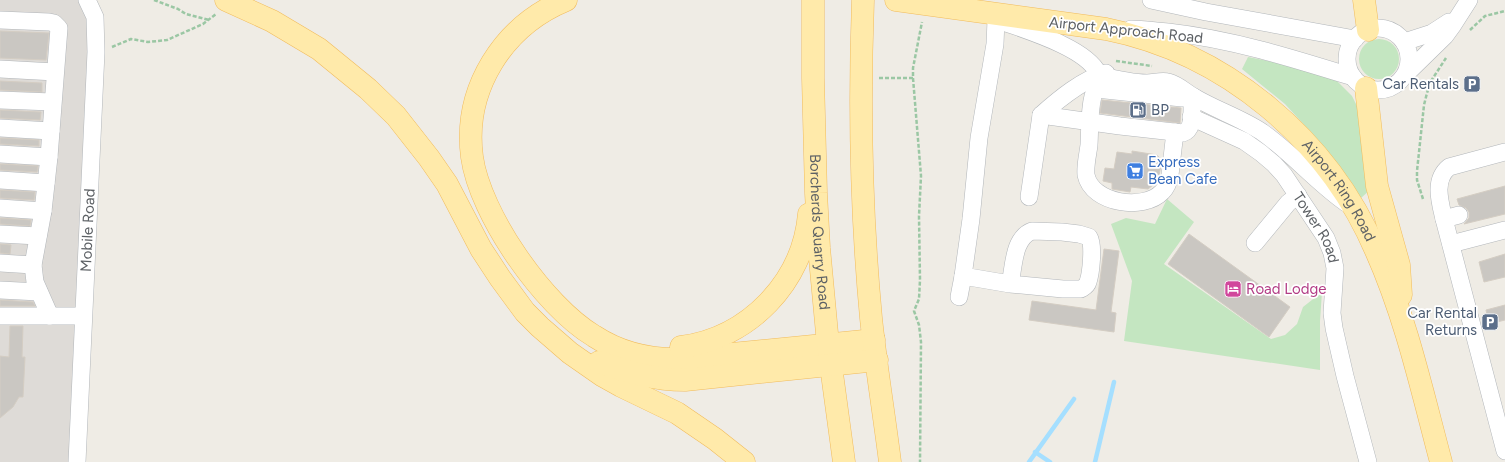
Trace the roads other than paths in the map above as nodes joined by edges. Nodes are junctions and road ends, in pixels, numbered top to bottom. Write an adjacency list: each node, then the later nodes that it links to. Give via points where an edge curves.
1 (87, 0): 56 (street, Mobile Road, via 95,17 96,52)
2 (566, 0): 52 (main road, via 527,22 502,47 479,88 472,123 472,158 482,192 509,244)
3 (863, 0): 59 (main road, via 862,137 866,244)
4 (896, 0): 10 (main road, Airport Approach Road)
5 (1151, 0): 14 (street, Airport Approach Road, via 1213,13)
6 (1364, 0): 14 (main road)
7 (1469, 0): 11 (street)
8 (223, 6): 58 (main road, via 272,21 319,48 396,116 447,184 481,249 514,298 529,317)
9 (813, 9): 30 (main road, Borcherds Quarry Road)
10 (989, 16): 13 (main road, Airport Approach Road); 19 (street, via 1068,48 1092,64); 48 (street, via 994,44 979,138)
11 (1460, 16): 15 (street, via 1432,33); 18 (street, via 1445,36)
12 (0, 20): 17 (street, via 43,21 57,25 59,31)
13 (1106, 29): 20 (street, Airport Approach Road, via 1194,35 1295,60); 39 (main road, Airport Ring Road, via 1145,39 1183,54 1249,92 1306,142 1332,173)
14 (1361, 34): 15 (street, via 1378,28 1388,30); 20 (street, via 1350,46 1347,55 1347,64)
15 (1404, 42): 18 (street, via 1409,61)
16 (0, 69): 17 (street)
17 (55, 72): 23 (street)
18 (1405, 75): 20 (street, via 1398,83 1379,90)
19 (1097, 82): 21 (street, via 1182,98); 21 (street, via 1167,82 1184,88); 24 (street, via 1061,98); 26 (street)
20 (1360, 83): 57 (main road, via 1377,186 1398,265)
21 (1194, 97): 25 (street); 39 (street, via 1261,132 1332,193)
22 (0, 100): 23 (street)
23 (52, 102): 28 (street)
24 (1041, 115): 26 (street); 37 (street)
25 (1191, 118): 29 (street, via 1187,131); 36 (street, Tower Road, via 1244,141 1261,153 1284,176)
26 (1090, 122): 29 (street); 29 (street, via 1086,175 1090,185 1097,193 1110,200 1134,203 1143,202 1162,193 1170,176)
27 (0, 128): 28 (street)
28 (51, 131): 33 (street)
29 (1175, 132)
30 (814, 142): 52 (main road, via 808,226 798,258 776,295 735,329 710,340 684,346 662,348 638,344 614,338 588,326); 60 (main road, Borcherds Quarry Road, via 820,266)
31 (1505, 152): 45 (street, via 1456,165 1444,171 1440,178 1439,193 1451,217)
32 (0, 154): 33 (street)
33 (49, 157): 35 (street)
34 (0, 180): 35 (street)
35 (46, 183): 40 (street)
36 (1298, 195): 44 (street, via 1288,203); 66 (street, Tower Road, via 1326,238 1332,253 1335,268 1332,313 1334,328)
37 (1029, 197)
38 (0, 208): 40 (street)
39 (1355, 208): 57 (main road, Airport Ring Road, via 1377,251)
40 (43, 211): 43 (street)
41 (1505, 230): 45 (street)
42 (0, 234): 43 (street)
43 (38, 236): 47 (street)
44 (1255, 243)
45 (1451, 244): 61 (street)
46 (0, 263): 47 (street)
47 (33, 265): 51 (street)
48 (963, 276): 49 (street); 53 (street)
49 (1010, 284): 49 (street, via 1063,290 1081,289 1088,283 1091,240 1087,236 1074,234 1027,232 1017,247)
50 (0, 290): 51 (street)
51 (39, 292): 55 (street)
52 (547, 294): 60 (main road, via 580,327 593,336 622,350 654,358)
53 (960, 297)
54 (0, 316): 55 (street)
55 (50, 316): 56 (street)
56 (83, 316): 62 (street, Mobile Road)
57 (1402, 318): 67 (main road, Airport Ring Road)
58 (557, 341): 60 (main road, via 594,361 631,373 662,379 693,379); 63 (main road, via 603,376 677,413)
59 (875, 350): 60 (main road); 65 (main road)
60 (829, 355): 64 (main road, Borcherds Quarry Road)
61 (1505, 451)
62 (77, 462)
63 (744, 462)
64 (844, 462)
65 (890, 462)
66 (1368, 462)
67 (1441, 462)

